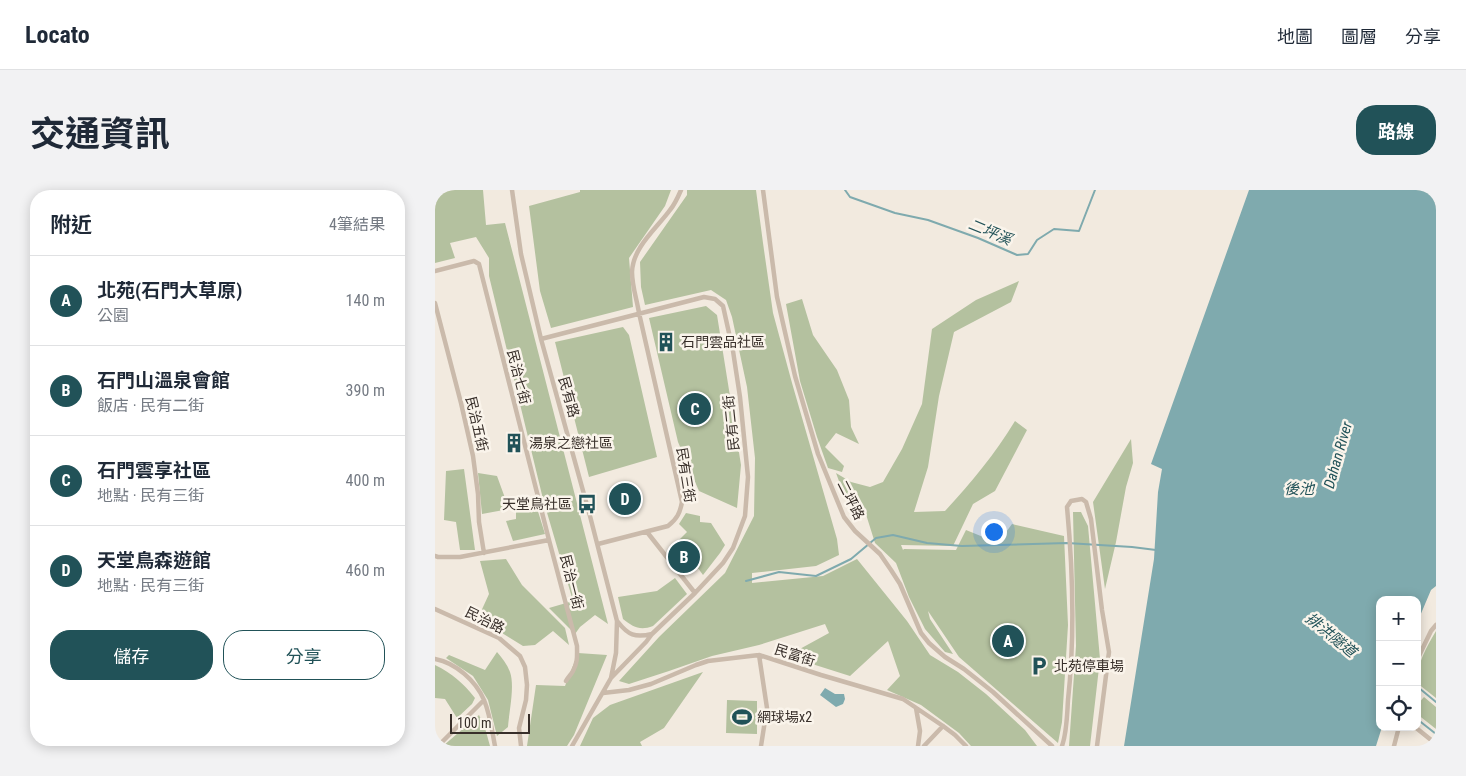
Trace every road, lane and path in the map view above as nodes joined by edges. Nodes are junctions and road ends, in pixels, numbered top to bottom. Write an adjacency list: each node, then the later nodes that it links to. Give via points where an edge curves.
1 (512, 190): 7 (street, 民有路, via 521,254)
2 (681, 190): 6 (street, 民有三街, via 672,209 641,247 634,261 633,283)
3 (763, 190): 38 (street, 二坪路, via 777,297 795,376 818,454 844,516 891,570 921,633 929,642 993,692)
4 (435, 271): 9 (street, 民治七街, via 474,261 479,264)
5 (435, 303): 11 (street, 民治五街, via 473,456)
6 (639, 314): 7 (street, 民有二街); 8 (street, 民有三街, via 682,502 675,520 668,526); 13 (street, 民有二街, via 704,297 715,299 723,306 733,352 748,477 745,516 730,552)
7 (541, 339): 10 (street, 民有路)
8 (647, 532): 10 (street, 民有三街); 13 (street)
9 (549, 540): 11 (street, 民治一街); 22 (street, 民治一街, via 577,646 578,658)
10 (598, 544): 15 (street, 民有路)
11 (484, 553): 12 (street, 民治一街, via 460,557)
12 (435, 556)
13 (695, 593): 17 (street, 民有二街)
14 (435, 609): 32 (street, 民治路, via 499,638 521,656 527,685 519,728)
15 (617, 621): 17 (street, via 632,635); 21 (street, 民有路)
16 (1436, 625): 18 (street)
17 (653, 634): 21 (street, 民有二街)
18 (1421, 652)
19 (759, 655): 23 (street, 民富街, via 708,661 651,684); 25 (street, 民富街, via 903,699); 34 (street, via 767,708)
20 (435, 659): 24 (street, via 464,673)
21 (611, 678): 23 (street, 民有路)
22 (566, 681)
23 (603, 693): 33 (street, 民有路)
24 (484, 700): 30 (street); 31 (street)
25 (916, 707): 26 (street, 民富街); 35 (street, via 920,732)
26 (943, 726): 36 (street); 37 (street, 民富街)
27 (1398, 731): 41 (street)
28 (1420, 731): 29 (street)
29 (1436, 744)
30 (438, 746)
31 (495, 746)
32 (521, 746)
33 (572, 746)
34 (761, 746)
35 (918, 746)
36 (924, 746)
37 (966, 746)
38 (1052, 746)
39 (1062, 746): 40 (street, via 1073,631 1067,507 1071,501 1082,499 1091,519 1109,652)
40 (1097, 746)
41 (1394, 746)

